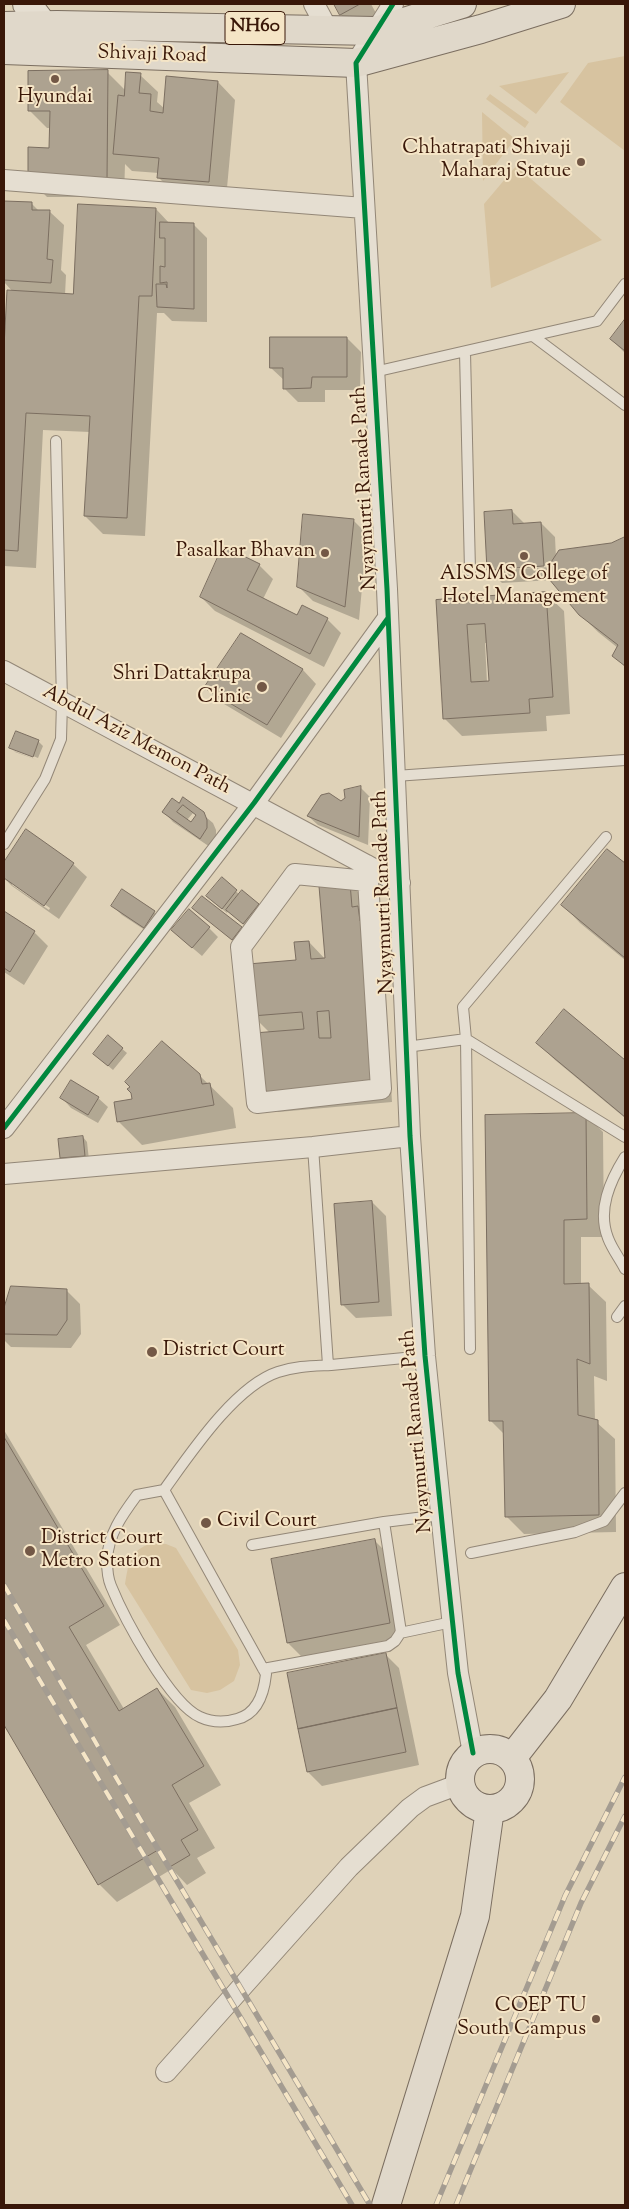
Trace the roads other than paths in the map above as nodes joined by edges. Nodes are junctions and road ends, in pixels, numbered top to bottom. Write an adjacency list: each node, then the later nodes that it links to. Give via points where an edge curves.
1 (314, 4): 7 (street)
2 (393, 4): 8 (street)
3 (462, 4): 8 (main road, Shivaji Road / NH60)
4 (562, 4): 10 (main road, Shivaji Road / NH60)
5 (35, 14): 6 (main road, Shivaji Road / NH60); 7 (main road, Shivaji Road / NH60)
6 (4, 26)
7 (328, 30): 8 (main road, Shivaji Road / NH60)
8 (374, 31): 10 (street)
9 (4, 50): 10 (main road, Shivaji Road / NH60)
10 (356, 63): 12 (street, Nyaymurti Ranade Path)
11 (4, 180): 12 (street)
12 (364, 208): 16 (street, Nyaymurti Ranade Path)
13 (625, 284): 14 (lane, via 597,321)
14 (533, 336): 15 (lane); 17 (lane)
15 (465, 352): 16 (lane); 19 (lane)
16 (374, 372): 20 (street, Nyaymurti Ranade Path)
17 (625, 405)
18 (56, 441): 22 (lane)
19 (470, 571)
20 (388, 618): 24 (street, Nyaymurti Ranade Path); 25 (street)
21 (4, 671): 22 (street, Abdul Aziz Memon Path)
22 (62, 702): 25 (street, Abdul Aziz Memon Path); 27 (lane, via 61,739 45,779)
23 (625, 760): 24 (lane)
24 (395, 776): 29 (street, Nyaymurti Ranade Path)
25 (254, 804): 28 (street, Abdul Aziz Memon Path); 32 (street)
26 (606, 837): 30 (lane, via 463,1007)
27 (4, 844)
28 (367, 873): 28 (street, via 381,1090 257,1103 241,947 295,874); 29 (street, Abdul Aziz Memon Path)
29 (400, 883): 31 (street, Nyaymurti Ranade Path)
30 (466, 1039): 31 (lane); 34 (lane); 41 (lane)
31 (406, 1047): 33 (street, Nyaymurti Ranade Path)
32 (4, 1128)
33 (410, 1136): 35 (street); 42 (street, Nyaymurti Ranade Path)
34 (625, 1137)
35 (313, 1147): 37 (street); 43 (lane)
36 (625, 1157): 38 (lane, via 610,1182 604,1228)
37 (4, 1174)
38 (625, 1269)
39 (625, 1306): 40 (lane)
40 (618, 1317)
41 (470, 1349)
42 (425, 1356): 43 (lane); 46 (street, Nyaymurti Ranade Path)
43 (328, 1365): 44 (lane, via 308,1365 265,1377 234,1403)
44 (164, 1490): 53 (lane); 53 (lane, via 137,1495 112,1536 107,1559 110,1584 130,1624 166,1684 182,1704 199,1717 222,1723 242,1718 257,1706 266,1674)
45 (625, 1493): 49 (lane, via 604,1521 575,1532)
46 (441, 1515): 47 (lane); 51 (street, Nyaymurti Ranade Path)
47 (384, 1522): 48 (lane); 52 (lane)
48 (252, 1545)
49 (471, 1553)
50 (625, 1587): 55 (main road, via 558,1699)
51 (452, 1622): 52 (lane); 54 (street, Nyaymurti Ranade Path)
52 (400, 1633): 53 (lane, via 388,1646)
53 (262, 1669)
54 (473, 1754): 55 (main road, via 489,1748 498,1749); 56 (main road, via 462,1767)
55 (512, 1758): 57 (main road, via 519,1774 518,1791 507,1804)
56 (460, 1784): 57 (main road, via 474,1804); 58 (street, via 425,1797 410,1808 349,1867)
57 (490, 1809): 59 (main road, via 475,1916)
58 (166, 2072)
59 (386, 2205)

